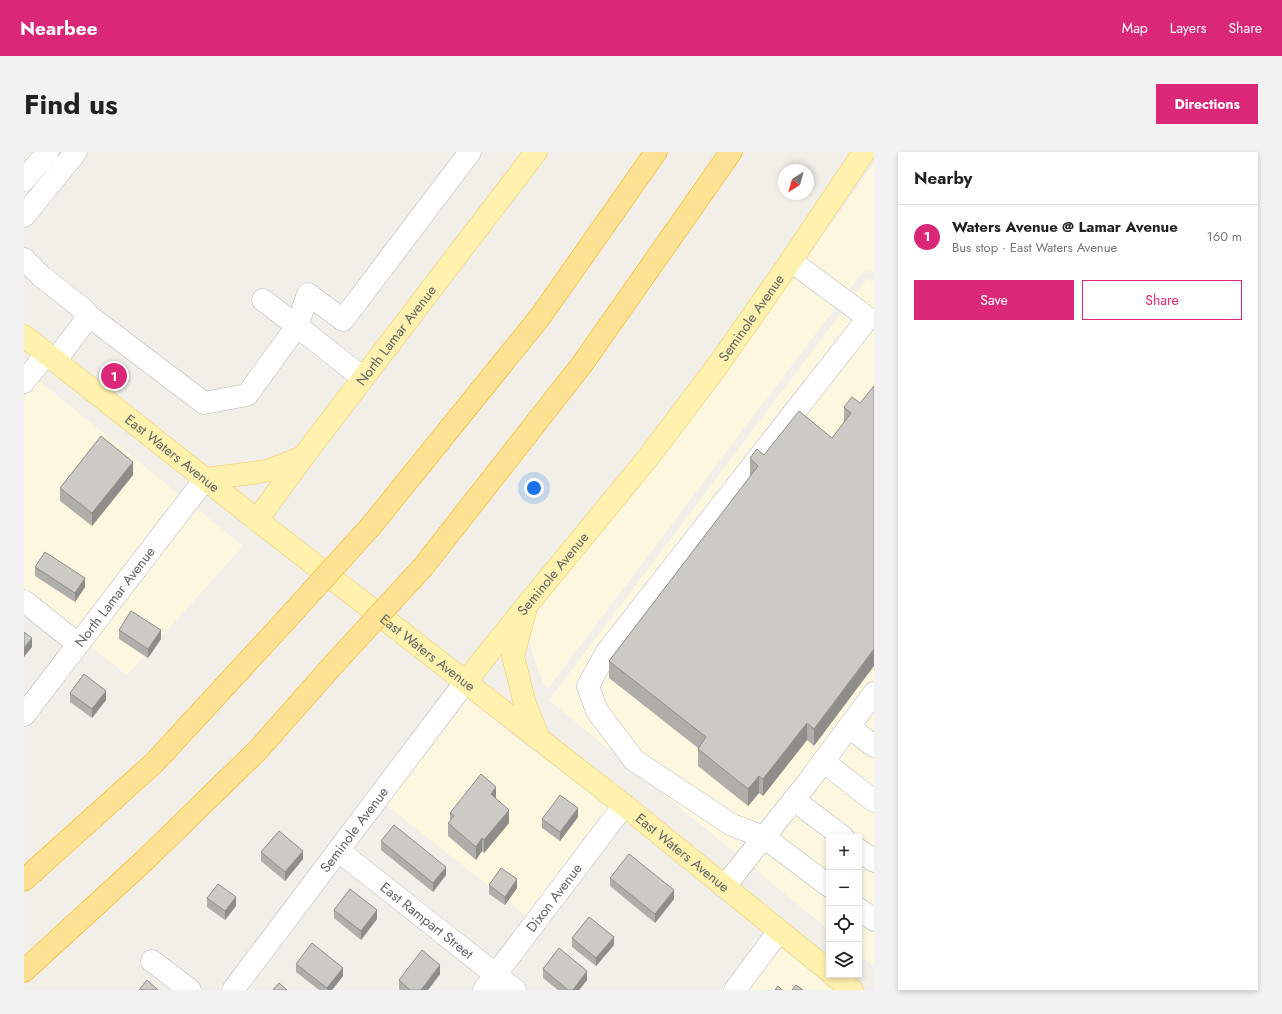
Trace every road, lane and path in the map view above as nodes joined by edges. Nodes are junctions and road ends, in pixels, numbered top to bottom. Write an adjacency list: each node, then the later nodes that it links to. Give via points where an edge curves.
1 (48, 152): 8 (street)
2 (76, 152): 9 (street)
3 (470, 152): 15 (street, via 343,320 308,294)
4 (536, 152): 18 (main road, North Lamar Avenue)
5 (656, 152): 41 (highway, bridge, via 540,317 372,526 154,763)
6 (731, 152): 49 (highway, bridge, via 583,362 423,567 258,750 144,861)
7 (864, 152): 11 (main road, Seminole Avenue)
8 (24, 180)
9 (24, 216)
10 (24, 259): 13 (street, via 40,276)
11 (791, 261): 14 (street); 24 (main road, Seminole Avenue, via 648,459)
12 (264, 300): 15 (street)
13 (89, 316): 15 (street, via 204,403 247,395); 17 (street)
14 (871, 319): 37 (street, via 606,653 588,686 597,711 634,760 732,825)
15 (297, 326): 18 (street)
16 (24, 336): 17 (main road, East Waters Avenue)
17 (50, 357): 19 (street); 21 (main road, East Waters Avenue)
18 (363, 378): 20 (main road, North Lamar Avenue)
19 (24, 382)
20 (303, 457): 21 (main road, via 270,470); 22 (main road, North Lamar Avenue)
21 (205, 479): 22 (main road, East Waters Avenue); 25 (street, North Lamar Avenue)
22 (257, 520): 26 (main road, East Waters Avenue)
23 (24, 601): 25 (street)
24 (527, 605): 26 (main road, Seminole Avenue); 30 (main road, via 514,656 524,704)
25 (78, 644): 28 (street, North Lamar Avenue)
26 (466, 682): 30 (main road, East Waters Avenue); 38 (street, Seminole Avenue)
27 (874, 693): 29 (street)
28 (24, 715)
29 (849, 727): 31 (street); 32 (street)
30 (540, 739): 35 (main road, East Waters Avenue)
31 (874, 746)
32 (823, 761): 33 (street); 34 (street)
33 (794, 800): 36 (street); 37 (street)
34 (874, 801)
35 (624, 805): 43 (main road, East Waters Avenue); 51 (street, Dixon Avenue)
36 (839, 834)
37 (764, 837): 42 (street); 43 (street)
38 (339, 851): 51 (street, East Rampart Street); 53 (street, Seminole Avenue)
39 (862, 852): 40 (street)
40 (874, 861)
41 (24, 880)
42 (826, 884)
43 (724, 886): 46 (main road, East Waters Avenue)
44 (862, 911): 45 (street)
45 (874, 920)
46 (779, 931): 48 (main road, East Waters Avenue); 55 (street)
47 (152, 961): 52 (street)
48 (826, 969)
49 (24, 971)
50 (838, 978): 56 (main road)
51 (490, 982): 54 (street, East Rampart Street)
52 (190, 990)
53 (233, 990)
54 (516, 990)
55 (735, 990)
56 (852, 990)

